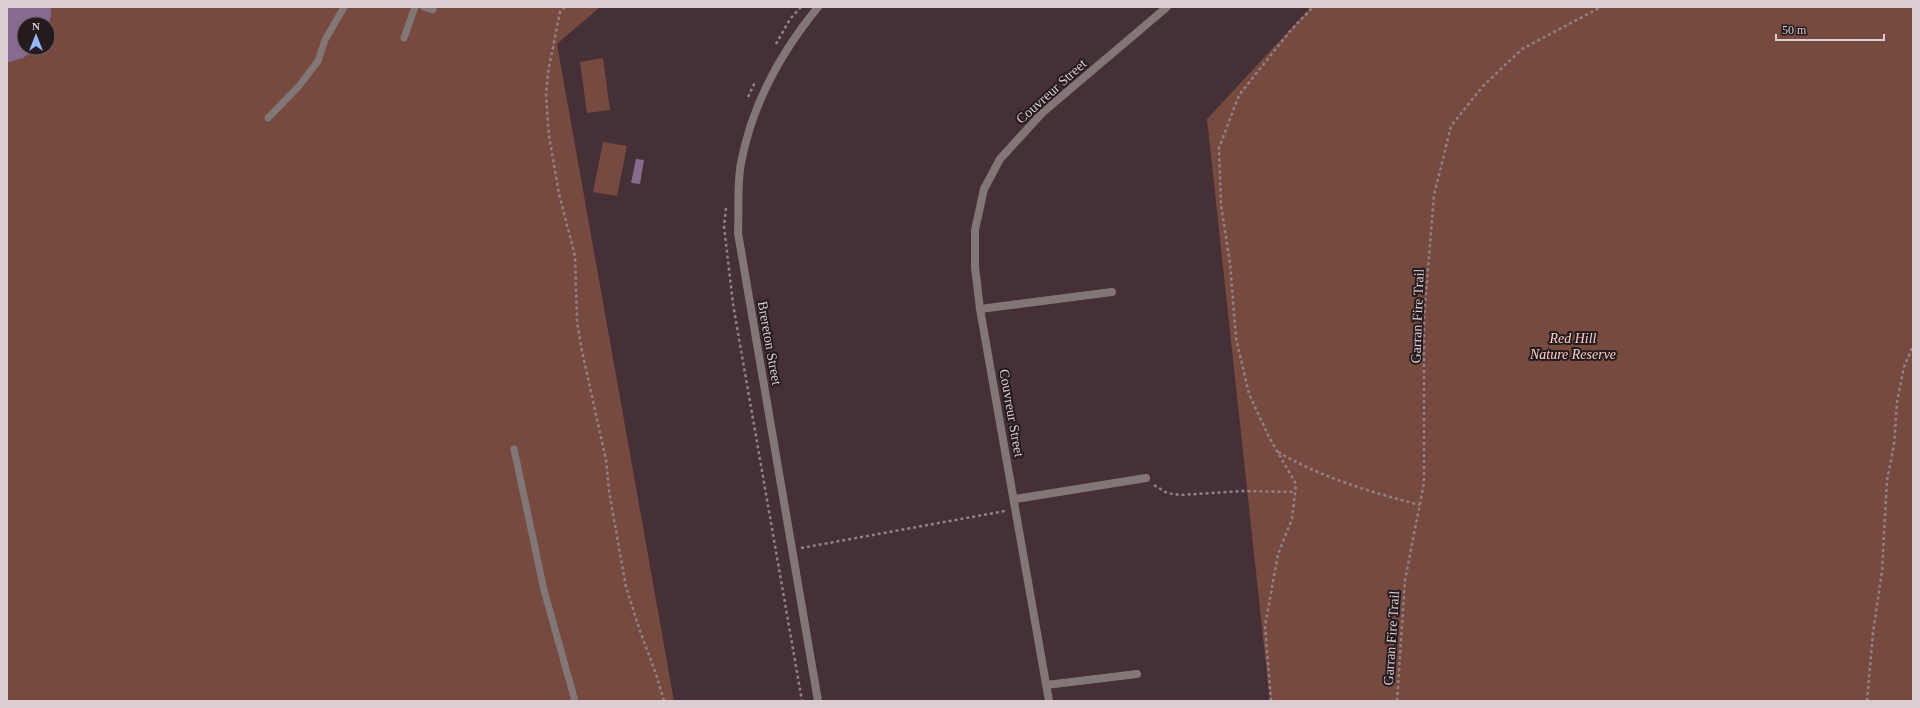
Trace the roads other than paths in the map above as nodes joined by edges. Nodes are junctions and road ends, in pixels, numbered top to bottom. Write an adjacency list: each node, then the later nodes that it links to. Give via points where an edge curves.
1 (344, 7): 8 (lane, via 325,40 318,61 299,86)
2 (415, 7): 7 (lane)
3 (424, 7): 6 (lane)
4 (818, 7): 17 (street, Brereton Street, via 786,50 757,107 740,164 738,233)
5 (1167, 7): 10 (street, Couvreur Street, via 1042,113 1000,159 984,189 975,230 975,267)
6 (433, 10)
7 (404, 38)
8 (268, 118)
9 (1112, 292): 10 (street)
10 (980, 309): 13 (street, Couvreur Street)
11 (514, 449): 16 (lane, via 544,590)
12 (1146, 478): 13 (street)
13 (1015, 499): 15 (street, Couvreur Street)
14 (1137, 674): 15 (street)
15 (1046, 685): 18 (street, Couvreur Street)
16 (575, 701)
17 (818, 701)
18 (1049, 701)

